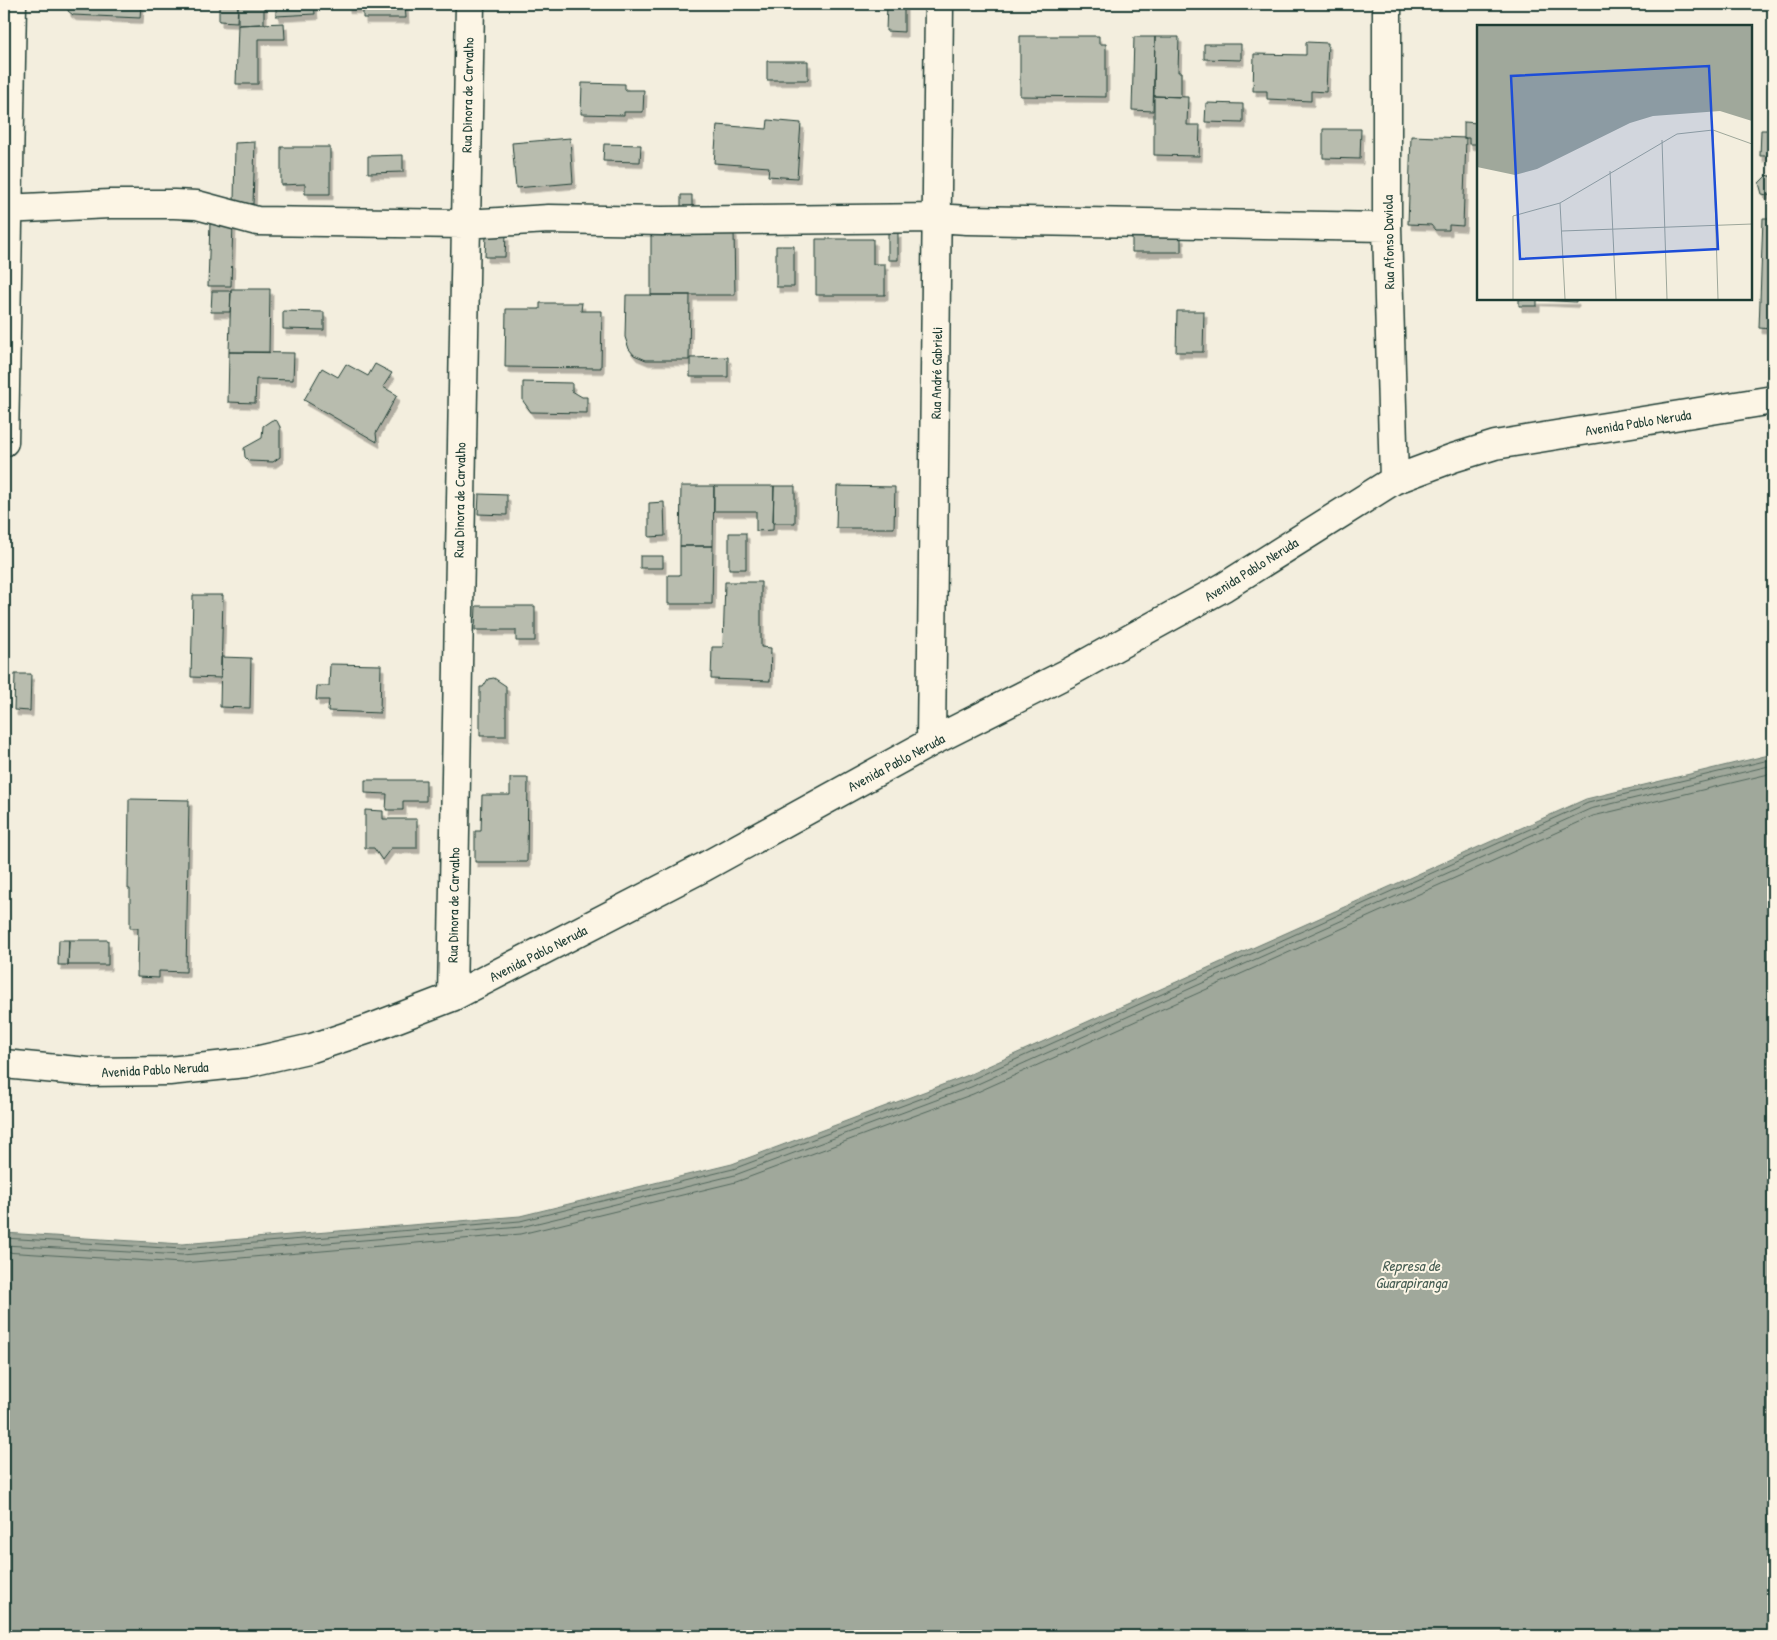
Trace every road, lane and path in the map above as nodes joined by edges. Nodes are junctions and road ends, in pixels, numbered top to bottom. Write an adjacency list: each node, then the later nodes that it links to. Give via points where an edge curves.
1 (12, 4): 5 (street)
2 (470, 4): 7 (street, Rua Dinora de Carvalho)
3 (939, 4): 6 (street, Rua André Gabrieli)
4 (1387, 4): 8 (street, Rua Afonso Daviola)
5 (5, 209): 7 (street, via 174,204 197,205 258,220); 10 (street)
6 (937, 218): 7 (street, via 662,222 549,219); 8 (street); 12 (street, Rua André Gabrieli)
7 (464, 224): 13 (street, Rua Dinora de Carvalho)
8 (1387, 227): 11 (street, Rua Afonso Daviola)
9 (1773, 400): 11 (street, Avenida Pablo Neruda, via 1495,445)
10 (4, 442)
11 (1394, 480): 12 (street, Avenida Pablo Neruda, via 1224,587 1068,674)
12 (932, 742): 13 (street, Avenida Pablo Neruda, via 704,867)
13 (452, 997): 14 (street, Avenida Pablo Neruda, via 312,1048 246,1063 168,1071 97,1072)
14 (4, 1064)

